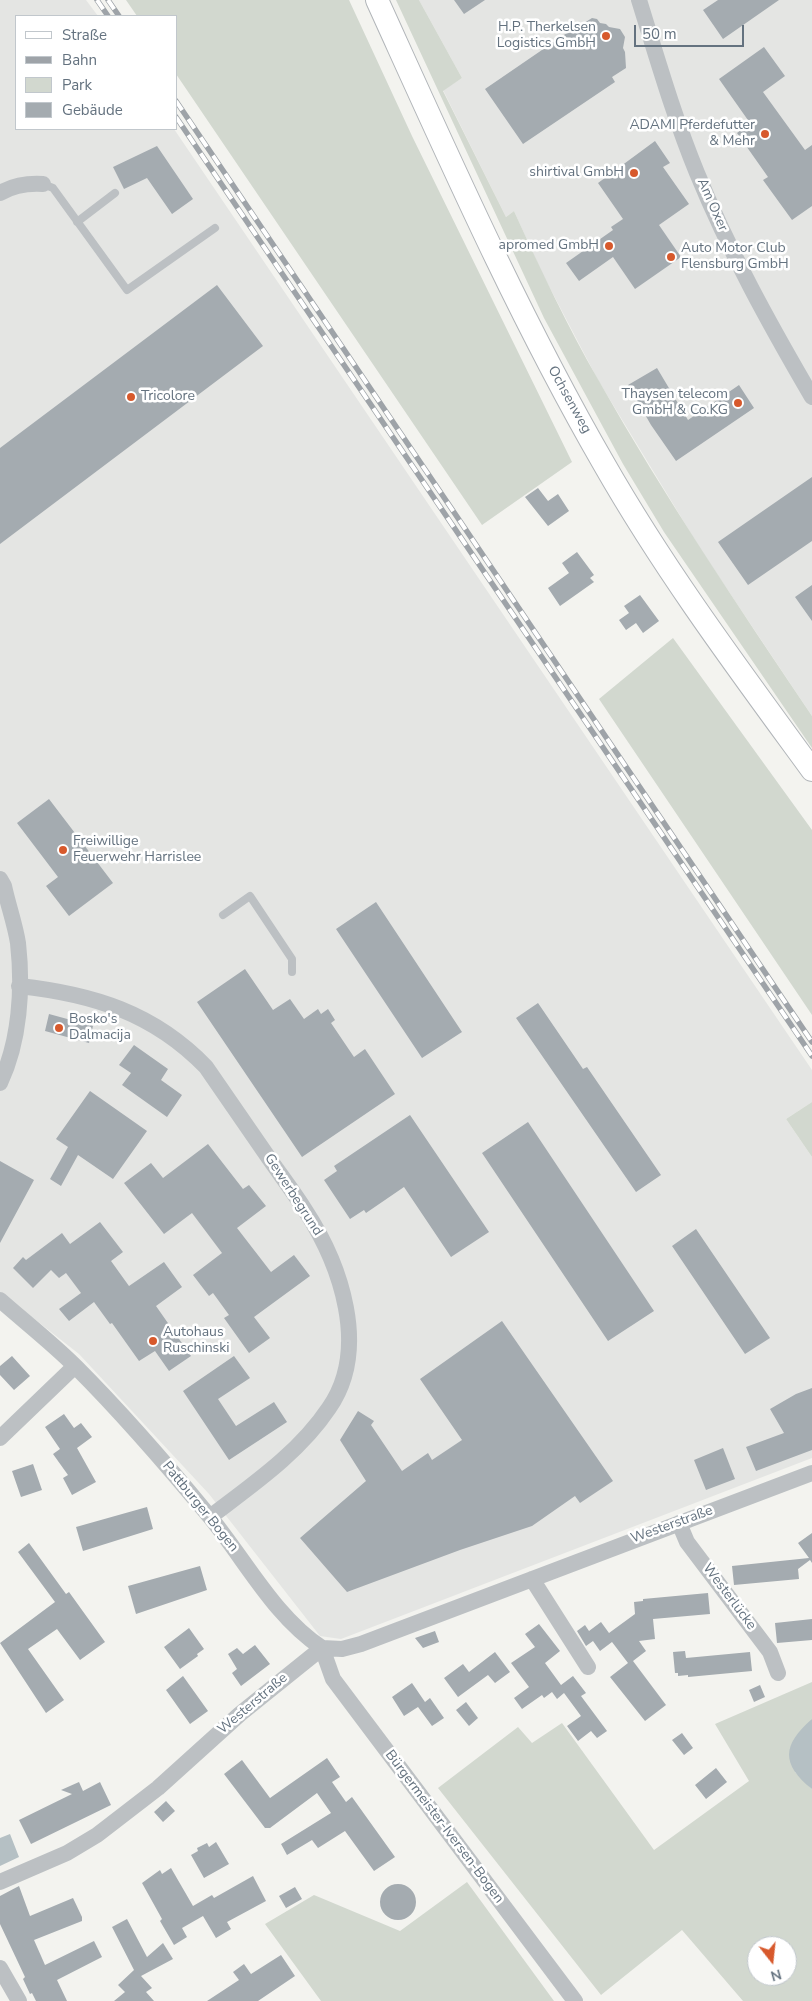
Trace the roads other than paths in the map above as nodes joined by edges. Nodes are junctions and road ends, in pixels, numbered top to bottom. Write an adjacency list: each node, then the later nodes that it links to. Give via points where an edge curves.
1 (377, 0): 9 (main road, Ochsenweg, via 541,350 604,464 708,626)
2 (640, 0): 8 (street, Am Oxer, via 662,75 698,173 736,259)
3 (43, 184): 4 (street, via 28,183); 6 (lane, via 52,188)
4 (0, 193)
5 (115, 193): 6 (lane)
6 (77, 222): 7 (lane, via 127,290)
7 (215, 228)
8 (812, 397)
9 (812, 770)
10 (0, 879): 13 (street, via 18,942)
11 (223, 915): 12 (lane, via 250,896 292,959)
12 (292, 972)
13 (19, 986): 14 (street, via 16,1037); 19 (street, Gewerbegrund, via 53,989 122,1008 149,1021 188,1049 206,1068 306,1210 330,1256 349,1328 347,1369 339,1391 304,1439 271,1471)
14 (0, 1083)
15 (0, 1300): 16 (street, Pattburger Bogen)
16 (75, 1366): 17 (street); 19 (street, Pattburger Bogen, via 139,1433)
17 (0, 1438)
18 (812, 1473): 20 (street, Westerstraße)
19 (210, 1517): 22 (street, Pattburger Bogen, via 285,1616 304,1636)
20 (678, 1523): 21 (street, Westerstraße); 24 (street, Westerlücke, via 687,1542 770,1652)
21 (532, 1579): 22 (street, Westerstraße, via 361,1644 342,1649); 23 (street)
22 (322, 1648): 25 (street, Westerstraße, via 97,1836 67,1853); 28 (street, Bürgermeister-Iversen-Bogen, via 333,1680)
23 (588, 1667)
24 (778, 1672)
25 (0, 1882)
26 (0, 1968): 27 (street)
27 (19, 2001)
28 (575, 2001)

